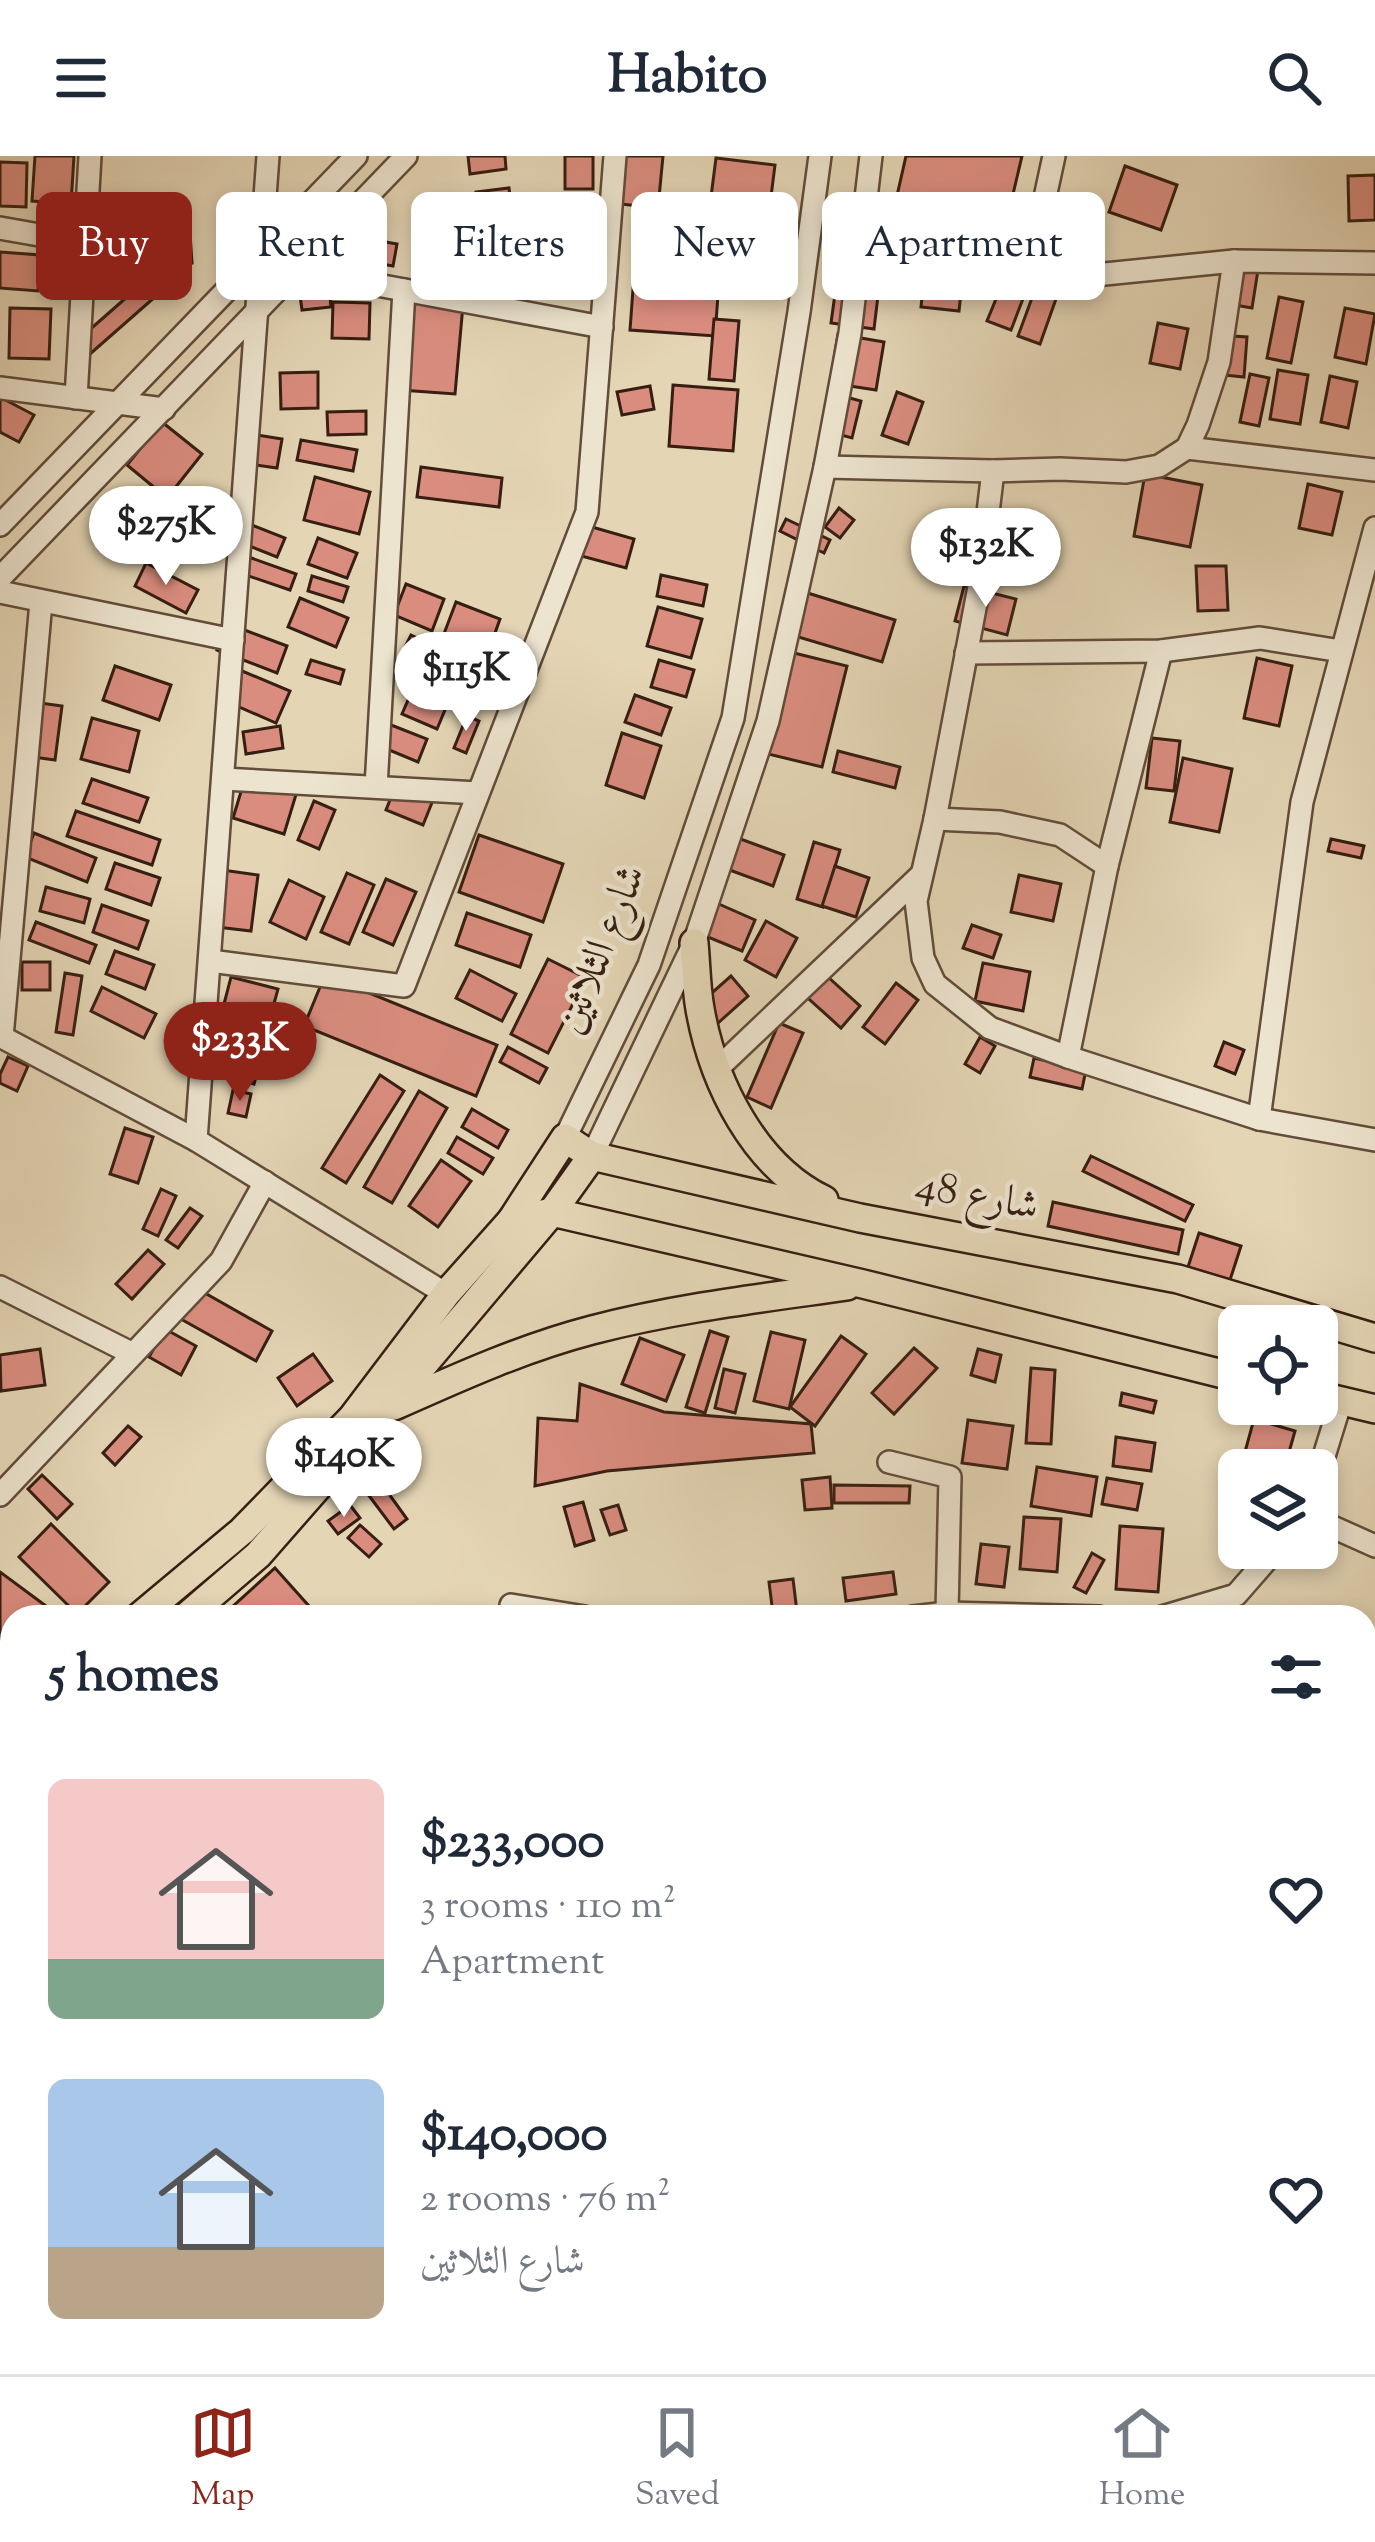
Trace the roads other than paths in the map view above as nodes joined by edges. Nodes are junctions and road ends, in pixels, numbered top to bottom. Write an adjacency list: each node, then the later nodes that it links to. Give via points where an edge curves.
1 (90, 156): 9 (street)
2 (268, 156): 10 (street)
3 (356, 156): 11 (street)
4 (406, 156): 12 (street)
5 (615, 156): 24 (street)
6 (820, 156): 54 (street, شارع الثلاثين, via 733,718 650,965)
7 (871, 156): 30 (street, شارع الثلاثين)
8 (1054, 156): 15 (street, via 1036,239 1038,265 1055,279)
9 (88, 192)
10 (265, 192)
11 (321, 192)
12 (372, 192)
13 (0, 228): 14 (street)
14 (36, 234)
15 (1234, 261): 16 (street); 29 (street, via 1220,362)
16 (1375, 263)
17 (387, 287): 18 (street)
18 (404, 290): 24 (street); 43 (street)
19 (82, 300): 26 (street)
20 (217, 300): 27 (street)
21 (257, 300): 23 (street)
22 (268, 300): 23 (street)
23 (256, 313): 28 (street); 38 (street)
24 (602, 327): 44 (street, via 587,512)
25 (0, 388): 26 (street)
26 (76, 398): 27 (street)
27 (117, 403): 28 (street); 33 (street)
28 (164, 409): 35 (street)
29 (1187, 448): 31 (street); 32 (street, via 1159,466 1126,472)
30 (825, 467): 32 (street); 48 (street, شارع الثلاثين, via 768,721)
31 (1375, 470)
32 (993, 471): 41 (street)
33 (0, 525)
34 (1375, 529): 40 (street)
35 (0, 578)
36 (0, 592): 37 (street)
37 (41, 602): 38 (street); 50 (street)
38 (233, 640): 42 (street)
39 (1161, 651): 40 (street, via 1260,638); 41 (street); 46 (street)
40 (1341, 652): 53 (street, via 1303,802)
41 (966, 653): 45 (street)
42 (223, 778): 43 (street); 49 (street)
43 (376, 787): 44 (street)
44 (478, 793): 49 (street, via 404,986)
45 (934, 819): 46 (street, via 1000,821 1060,835); 47 (street)
46 (1107, 866): 51 (street)
47 (922, 874): 51 (street, via 919,937 935,984 989,1028); 52 (street)
48 (694, 943): 52 (main road); 57 (street, شارع الثلاثين)
49 (209, 961): 55 (street)
50 (1, 1037): 55 (street)
51 (1069, 1057): 53 (street)
52 (716, 1070): 60 (main road, via 780,1171)
53 (1259, 1119): 56 (street)
54 (565, 1138): 57 (main road, شارع 48); 61 (main road, شارع الثلاثين)
55 (196, 1140): 58 (street)
56 (1375, 1140)
57 (592, 1156): 59 (main road, شارع الثلاثين); 60 (main road, شارع 48)
58 (265, 1182): 64 (street); 66 (street, via 221,1261)
59 (552, 1212): 61 (main road); 62 (main road); 70 (main road, شارع الثلاثين)
60 (860, 1218): 65 (main road, شارع 48, via 1178,1279)
61 (511, 1221): 64 (main road, شارع الثلاثين)
62 (863, 1284): 67 (main road); 70 (main road, via 591,1330 489,1363)
63 (0, 1287): 66 (street)
64 (446, 1294): 76 (main road, شارع الثلاثين, via 352,1418 242,1532)
65 (1375, 1338)
66 (133, 1354): 72 (street)
67 (1218, 1373)
68 (1338, 1400): 69 (main road)
69 (1375, 1409)
70 (385, 1410): 77 (main road, شارع الثلاثين, via 258,1555)
71 (889, 1462): 78 (street, via 950,1477)
72 (0, 1495)
73 (1338, 1529): 74 (street)
74 (1375, 1546)
75 (1259, 1569): 79 (street, via 1236,1595)
76 (154, 1605)
77 (200, 1605)
78 (947, 1605)
79 (1202, 1605)

